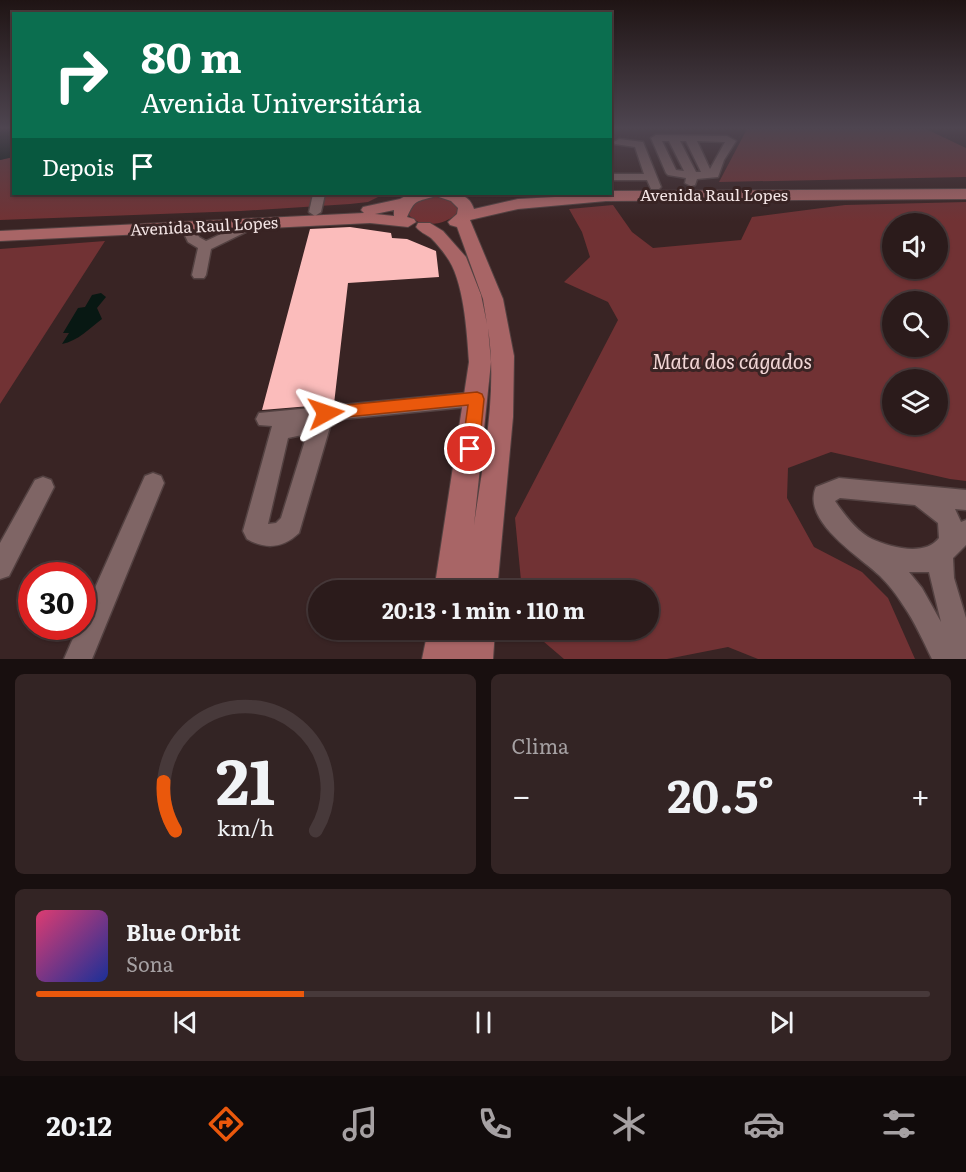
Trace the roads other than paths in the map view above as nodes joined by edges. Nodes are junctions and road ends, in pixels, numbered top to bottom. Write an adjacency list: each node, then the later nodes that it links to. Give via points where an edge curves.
1 (645, 160): 8 (street)
2 (666, 160): 7 (street, via 672,173)
3 (687, 160): 7 (street)
4 (695, 160): 7 (street)
5 (719, 160): 7 (street, via 714,175)
6 (612, 177): 8 (street)
7 (700, 180): 8 (main road, Avenida Raul Lopes); 11 (main road, Avenida Raul Lopes)
8 (653, 182): 10 (main road, Avenida Raul Lopes)
9 (966, 186): 11 (main road, Avenida Raul Lopes)
10 (612, 188)
11 (791, 190): 12 (main road, Avenida Raul Lopes); 15 (main road, Avenida Raul Lopes)
12 (966, 194)
13 (319, 195): 19 (street)
14 (422, 195): 16 (main road, Avenida Raul Lopes)
15 (576, 196): 17 (main road, Avenida Raul Lopes)
16 (403, 198): 19 (main road, Avenida Raul Lopes, via 376,209); 22 (main road, via 401,215)
17 (541, 198): 18 (main road, Avenida Raul Lopes, via 490,199); 18 (main road, via 489,214 478,223)
18 (459, 213): 22 (main road, Avenida Raul Lopes, via 445,226); 37 (main road, via 493,299 503,356)
19 (309, 217): 20 (main road, Avenida Raul Lopes); 21 (main road, Avenida Raul Lopes); 22 (main road, Avenida Raul Lopes, via 369,218); 27 (main road, via 391,228 434,244)
20 (253, 223): 24 (main road, Avenida Raul Lopes); 26 (street)
21 (142, 225): 23 (main road, Avenida Raul Lopes); 24 (main road, Avenida Raul Lopes); 25 (main road, Avenida Raul Lopes)
22 (416, 225): 27 (main road, via 448,244)
23 (0, 227)
24 (189, 230): 26 (street)
25 (0, 236)
26 (205, 248): 28 (street)
27 (460, 263): 29 (main road, via 477,326)
28 (199, 275)
29 (477, 399): 30 (street); 32 (main road)
30 (323, 418): 30 (street, via 280,431 257,533 281,534 291,525); 31 (street)
31 (266, 419)
32 (474, 427): 37 (main road, via 484,424 492,429 486,485); 41 (main road)
33 (153, 483): 46 (street)
34 (43, 487): 40 (street)
35 (916, 495): 36 (street); 38 (street, via 932,503 947,518); 39 (street, via 839,488 824,494 829,514 850,537)
36 (966, 500)
37 (492, 507): 42 (main road)
38 (953, 542): 39 (street, via 932,559 908,559); 45 (street, via 941,558 944,586 956,630)
39 (865, 546): 49 (street, via 913,597)
40 (0, 567)
41 (452, 580)
42 (482, 580)
43 (443, 640): 47 (main road)
44 (477, 640): 48 (main road)
45 (966, 649)
46 (78, 659)
47 (440, 659)
48 (475, 659)
49 (947, 659)

